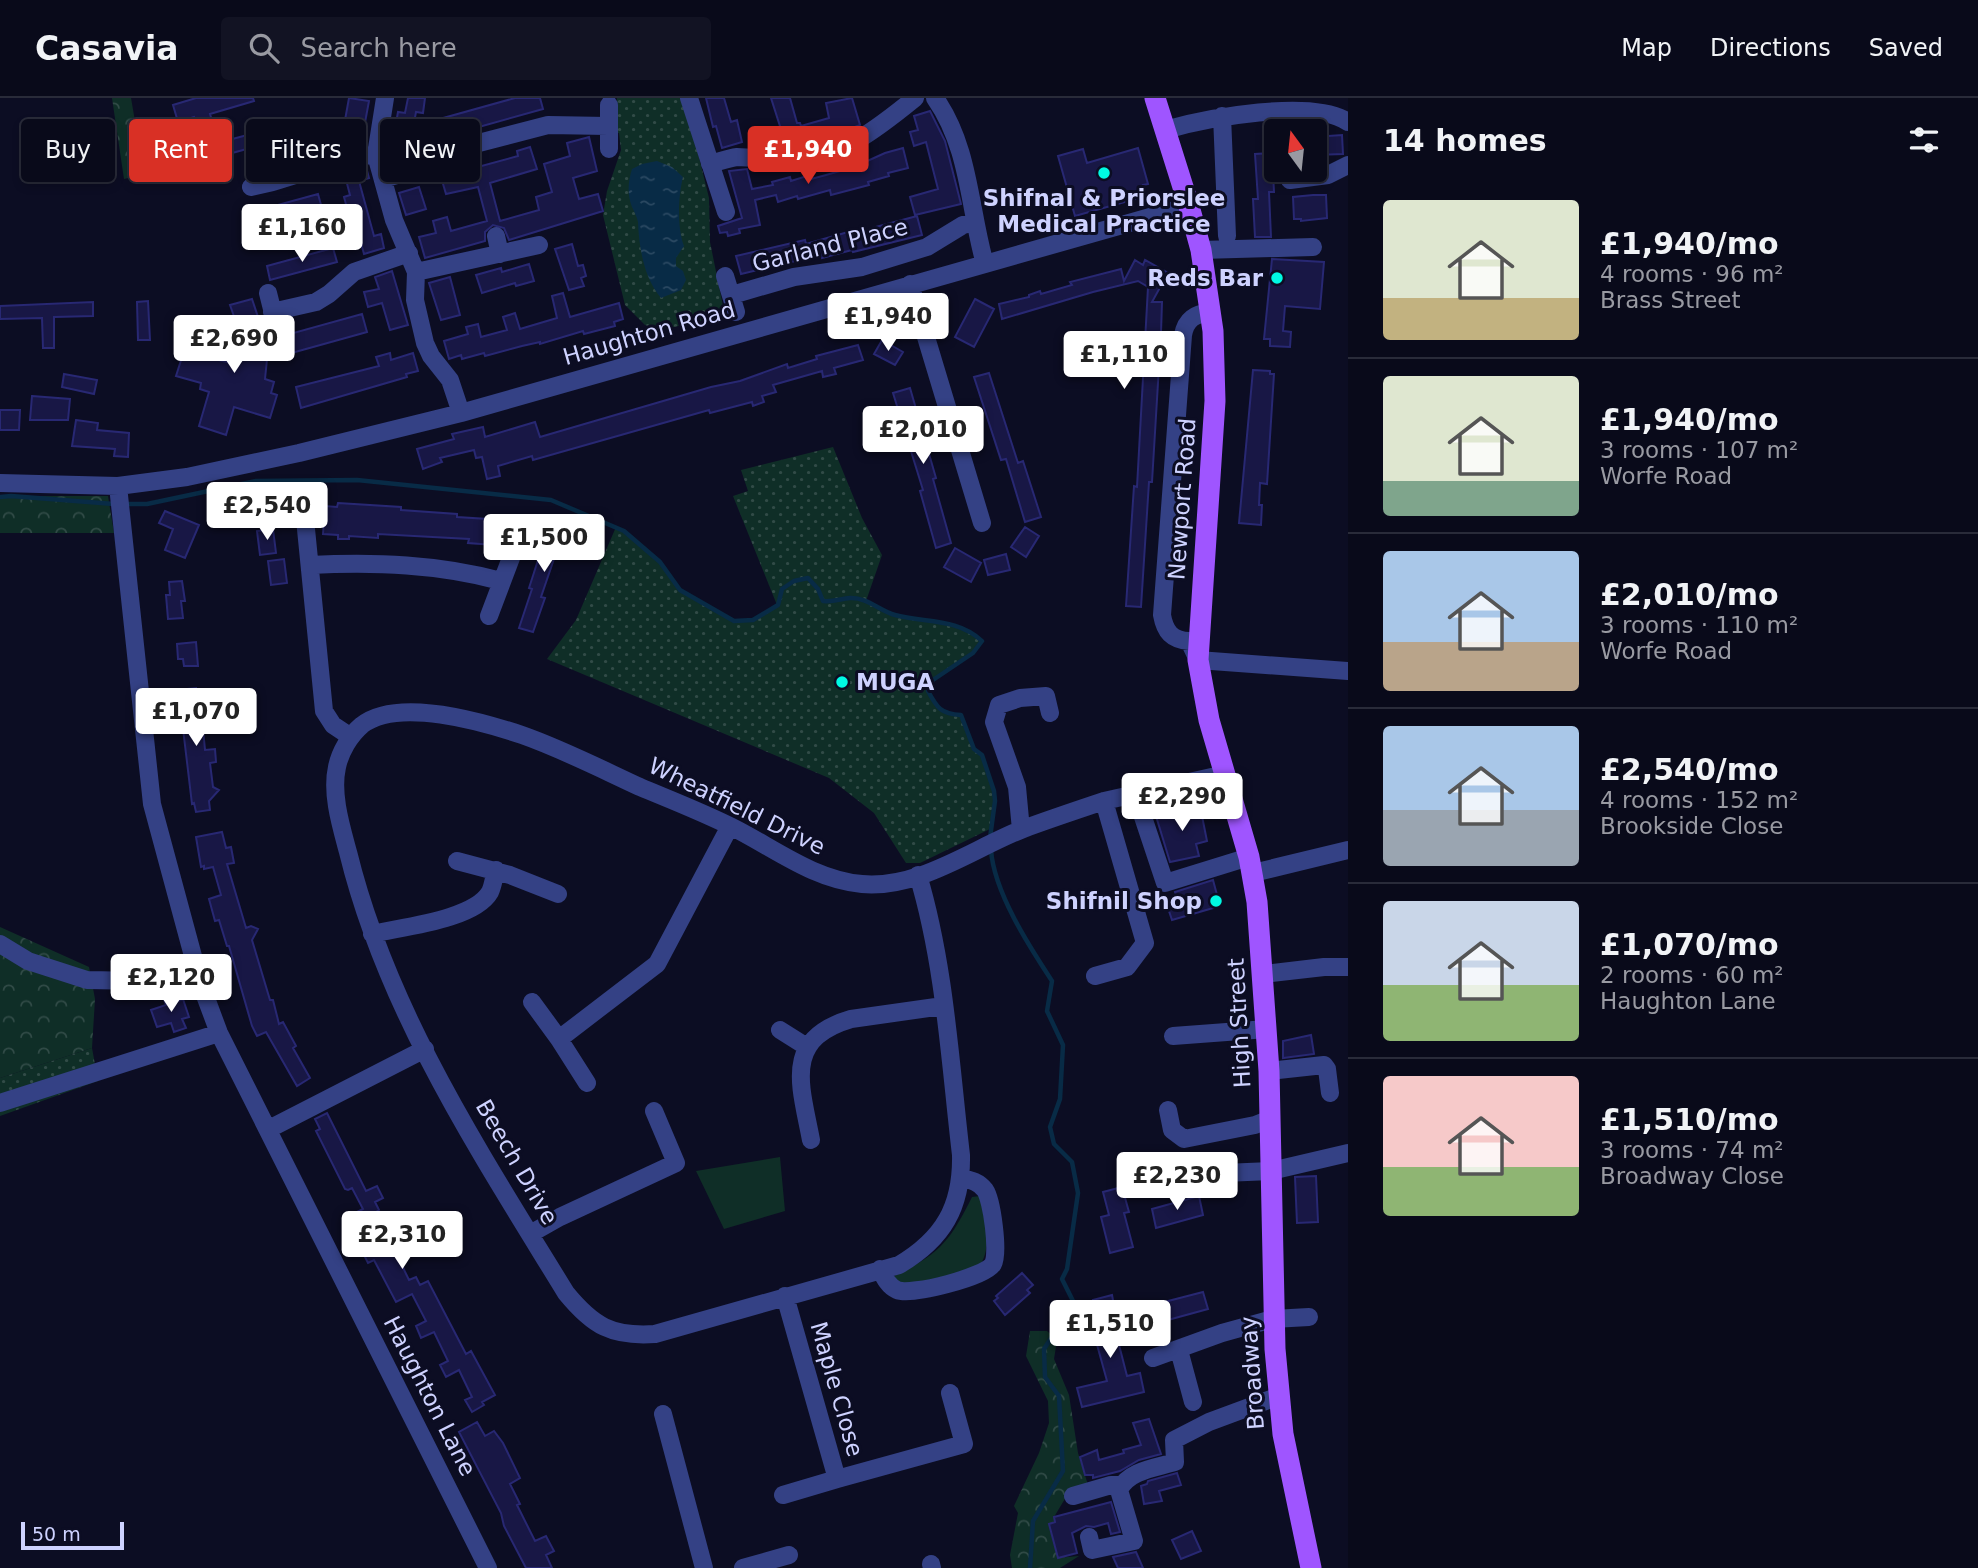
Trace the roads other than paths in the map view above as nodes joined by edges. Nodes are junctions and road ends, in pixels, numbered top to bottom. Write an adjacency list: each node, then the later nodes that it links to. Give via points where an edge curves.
1 (385, 98): 14 (street)
2 (689, 98): 18 (street)
3 (915, 98): 18 (street, via 851,144 813,158 734,157)
4 (935, 98): 25 (street, via 959,145)
5 (1155, 98): 11 (main road, Newport Road)
6 (609, 105): 10 (street)
7 (1250, 105): 8 (street); 9 (street)
8 (1222, 116): 11 (street); 23 (street, Newport Road)
9 (1347, 117)
10 (608, 126): 12 (street, via 548,125); 13 (street)
11 (1165, 130): 23 (main road, Newport Road)
12 (480, 142)
13 (609, 149)
14 (376, 155): 15 (street); 17 (street)
15 (366, 156)
16 (1348, 165): 19 (street)
17 (380, 167)
18 (713, 173): 24 (street)
19 (1327, 175)
20 (270, 182): 22 (street)
21 (385, 182): 30 (street, via 394,220)
22 (251, 187)
23 (1208, 200): 26 (street, Newport Road); 29 (main road, Newport Road); 31 (street, Haughton Road)
24 (726, 212)
25 (975, 222): 31 (street); 33 (street, Garland Place, via 927,247 862,267 794,277 734,303)
26 (1227, 236)
27 (539, 245): 32 (street, via 498,245 480,256)
28 (1313, 247): 29 (street)
29 (1201, 250): 36 (main road, Newport Road)
30 (409, 253): 32 (street); 35 (street, via 354,272 330,294 275,321)
31 (985, 264): 34 (street, Haughton Road)
32 (416, 272): 37 (street, via 415,300 425,343 450,380)
33 (725, 276)
34 (910, 284): 37 (street, Haughton Road); 41 (street)
35 (268, 293)
36 (1210, 312): 46 (main road, Newport Road, via 1215,401); 46 (street, via 1191,318 1183,335 1162,615 1168,633 1189,641)
37 (461, 413): 39 (street, Haughton Road, via 187,477)
38 (0, 483): 39 (street, Haughton Road)
39 (118, 486): 66 (street, Haughton Lane, via 152,804)
40 (305, 519): 43 (street)
41 (982, 523)
42 (523, 526): 44 (street)
43 (310, 565): 44 (street, via 380,562 467,572); 49 (street, via 324,711)
44 (501, 581): 45 (street)
45 (489, 616)
46 (1198, 660): 47 (street); 50 (main road, High Street)
47 (1348, 671)
48 (1050, 713): 54 (street, via 1046,695 1020,698 999,705 994,722 1017,787)
49 (351, 737): 53 (street, Wheatfield Drive, via 372,719 400,713 487,725 565,753); 61 (street, Beech Drive, via 337,766 336,797)
50 (1225, 774): 51 (street, Wheatfield Drive); 57 (main road, High Street)
51 (1135, 793): 52 (street, Wheatfield Drive); 57 (street, via 1165,883)
52 (1104, 801): 54 (street, Wheatfield Drive); 65 (street, via 1146,943 1127,967)
53 (730, 826): 59 (street, Wheatfield Drive, via 831,879 869,885); 73 (street, via 657,964)
54 (1021, 830): 59 (street, Wheatfield Drive)
55 (1348, 850): 57 (street)
56 (457, 861): 58 (street)
57 (1251, 865): 64 (main road, High Street)
58 (496, 870): 60 (street); 61 (street, via 490,892 469,909)
59 (918, 875): 68 (street, Beech Drive, via 937,955)
60 (558, 894)
61 (372, 934): 75 (street, Beech Drive, via 391,984)
62 (0, 944): 66 (street, via 28,961 87,980)
63 (1348, 967): 64 (street)
64 (1264, 974): 69 (main road, High Street)
65 (1095, 976)
66 (200, 982): 71 (street, Haughton Lane)
67 (532, 1002): 73 (street)
68 (943, 1006): 74 (street, via 851,1018 837,1023); 87 (street, Beech Drive)
69 (1267, 1029): 72 (street); 76 (main road, High Street)
70 (780, 1030): 74 (street)
71 (219, 1032): 79 (street); 83 (street, Haughton Lane)
72 (1173, 1036)
73 (559, 1039): 77 (street)
74 (807, 1047): 84 (street, via 800,1071)
75 (425, 1049): 83 (street); 89 (street, Beech Drive)
76 (1269, 1071): 78 (street, via 1324,1065); 82 (main road, High Street)
77 (587, 1083)
78 (1330, 1093)
79 (0, 1103)
80 (1168, 1110): 82 (street, via 1172,1130 1184,1139)
81 (654, 1111): 89 (street, via 682,1161)
82 (1270, 1119): 86 (main road, High Street)
83 (269, 1129): 106 (street, Haughton Lane)
84 (811, 1140)
85 (1348, 1153): 86 (street)
86 (1271, 1171): 88 (street, via 1199,1174); 93 (main road, Broadway)
87 (962, 1178): 90 (street, Beech Drive, via 953,1211 939,1234 918,1254); 90 (street, via 984,1188 989,1197 996,1254 992,1265 975,1276 913,1291 892,1287)
88 (1145, 1187)
89 (530, 1234): 91 (street, Beech Drive, via 583,1313 598,1325 632,1336 655,1334)
90 (880, 1269): 91 (street, Beech Drive)
91 (785, 1296): 100 (street, Maple Close)
92 (1309, 1317): 93 (street)
93 (1273, 1319): 94 (street); 97 (main road, Broadway)
94 (1180, 1350): 95 (street); 98 (street)
95 (1153, 1358)
96 (950, 1393): 100 (street, Maple Close, via 964,1444)
97 (1279, 1396): 101 (street, via 1174,1440 1175,1462 1132,1475); 109 (main road, Broadway, via 1289,1471)
98 (1193, 1402)
99 (663, 1414): 107 (street)
100 (837, 1479): 102 (street)
101 (1122, 1485): 103 (street); 104 (street, via 1119,1490 1134,1541 1092,1550)
102 (783, 1495)
103 (1073, 1496)
104 (1089, 1537)
105 (789, 1555): 108 (street)
106 (488, 1568)
107 (704, 1568)
108 (743, 1568)
109 (1311, 1568)

